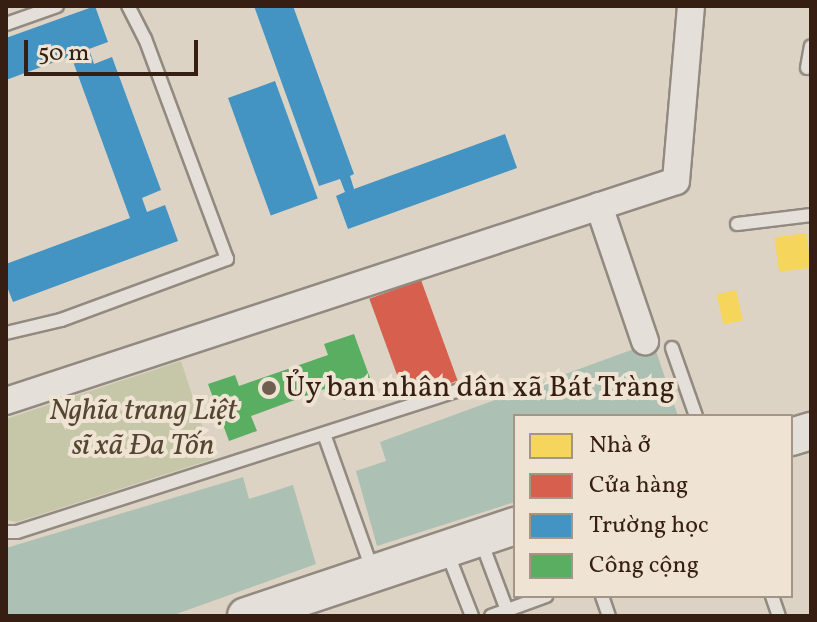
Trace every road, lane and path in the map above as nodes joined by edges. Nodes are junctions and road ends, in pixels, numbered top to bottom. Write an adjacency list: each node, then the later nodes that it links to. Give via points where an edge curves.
1 (57, 6): 4 (lane)
2 (128, 6): 10 (lane, via 227,259 61,320)
3 (691, 6): 7 (street, via 676,181)
4 (6, 24)
5 (811, 46): 6 (lane)
6 (807, 68)
7 (599, 206): 11 (street); 14 (street)
8 (811, 215): 9 (lane)
9 (737, 224)
10 (6, 333)
11 (645, 341)
12 (672, 348): 15 (lane)
13 (473, 386): 16 (lane)
14 (6, 401)
15 (695, 414)
16 (324, 434): 18 (lane); 21 (lane)
17 (513, 527): 19 (street)
18 (6, 532)
19 (479, 538): 20 (street); 23 (lane)
20 (445, 549): 21 (street); 25 (lane)
21 (373, 572): 24 (street)
22 (540, 598): 23 (lane)
23 (507, 610): 26 (lane)
24 (246, 616)
25 (472, 616)
26 (491, 616)

